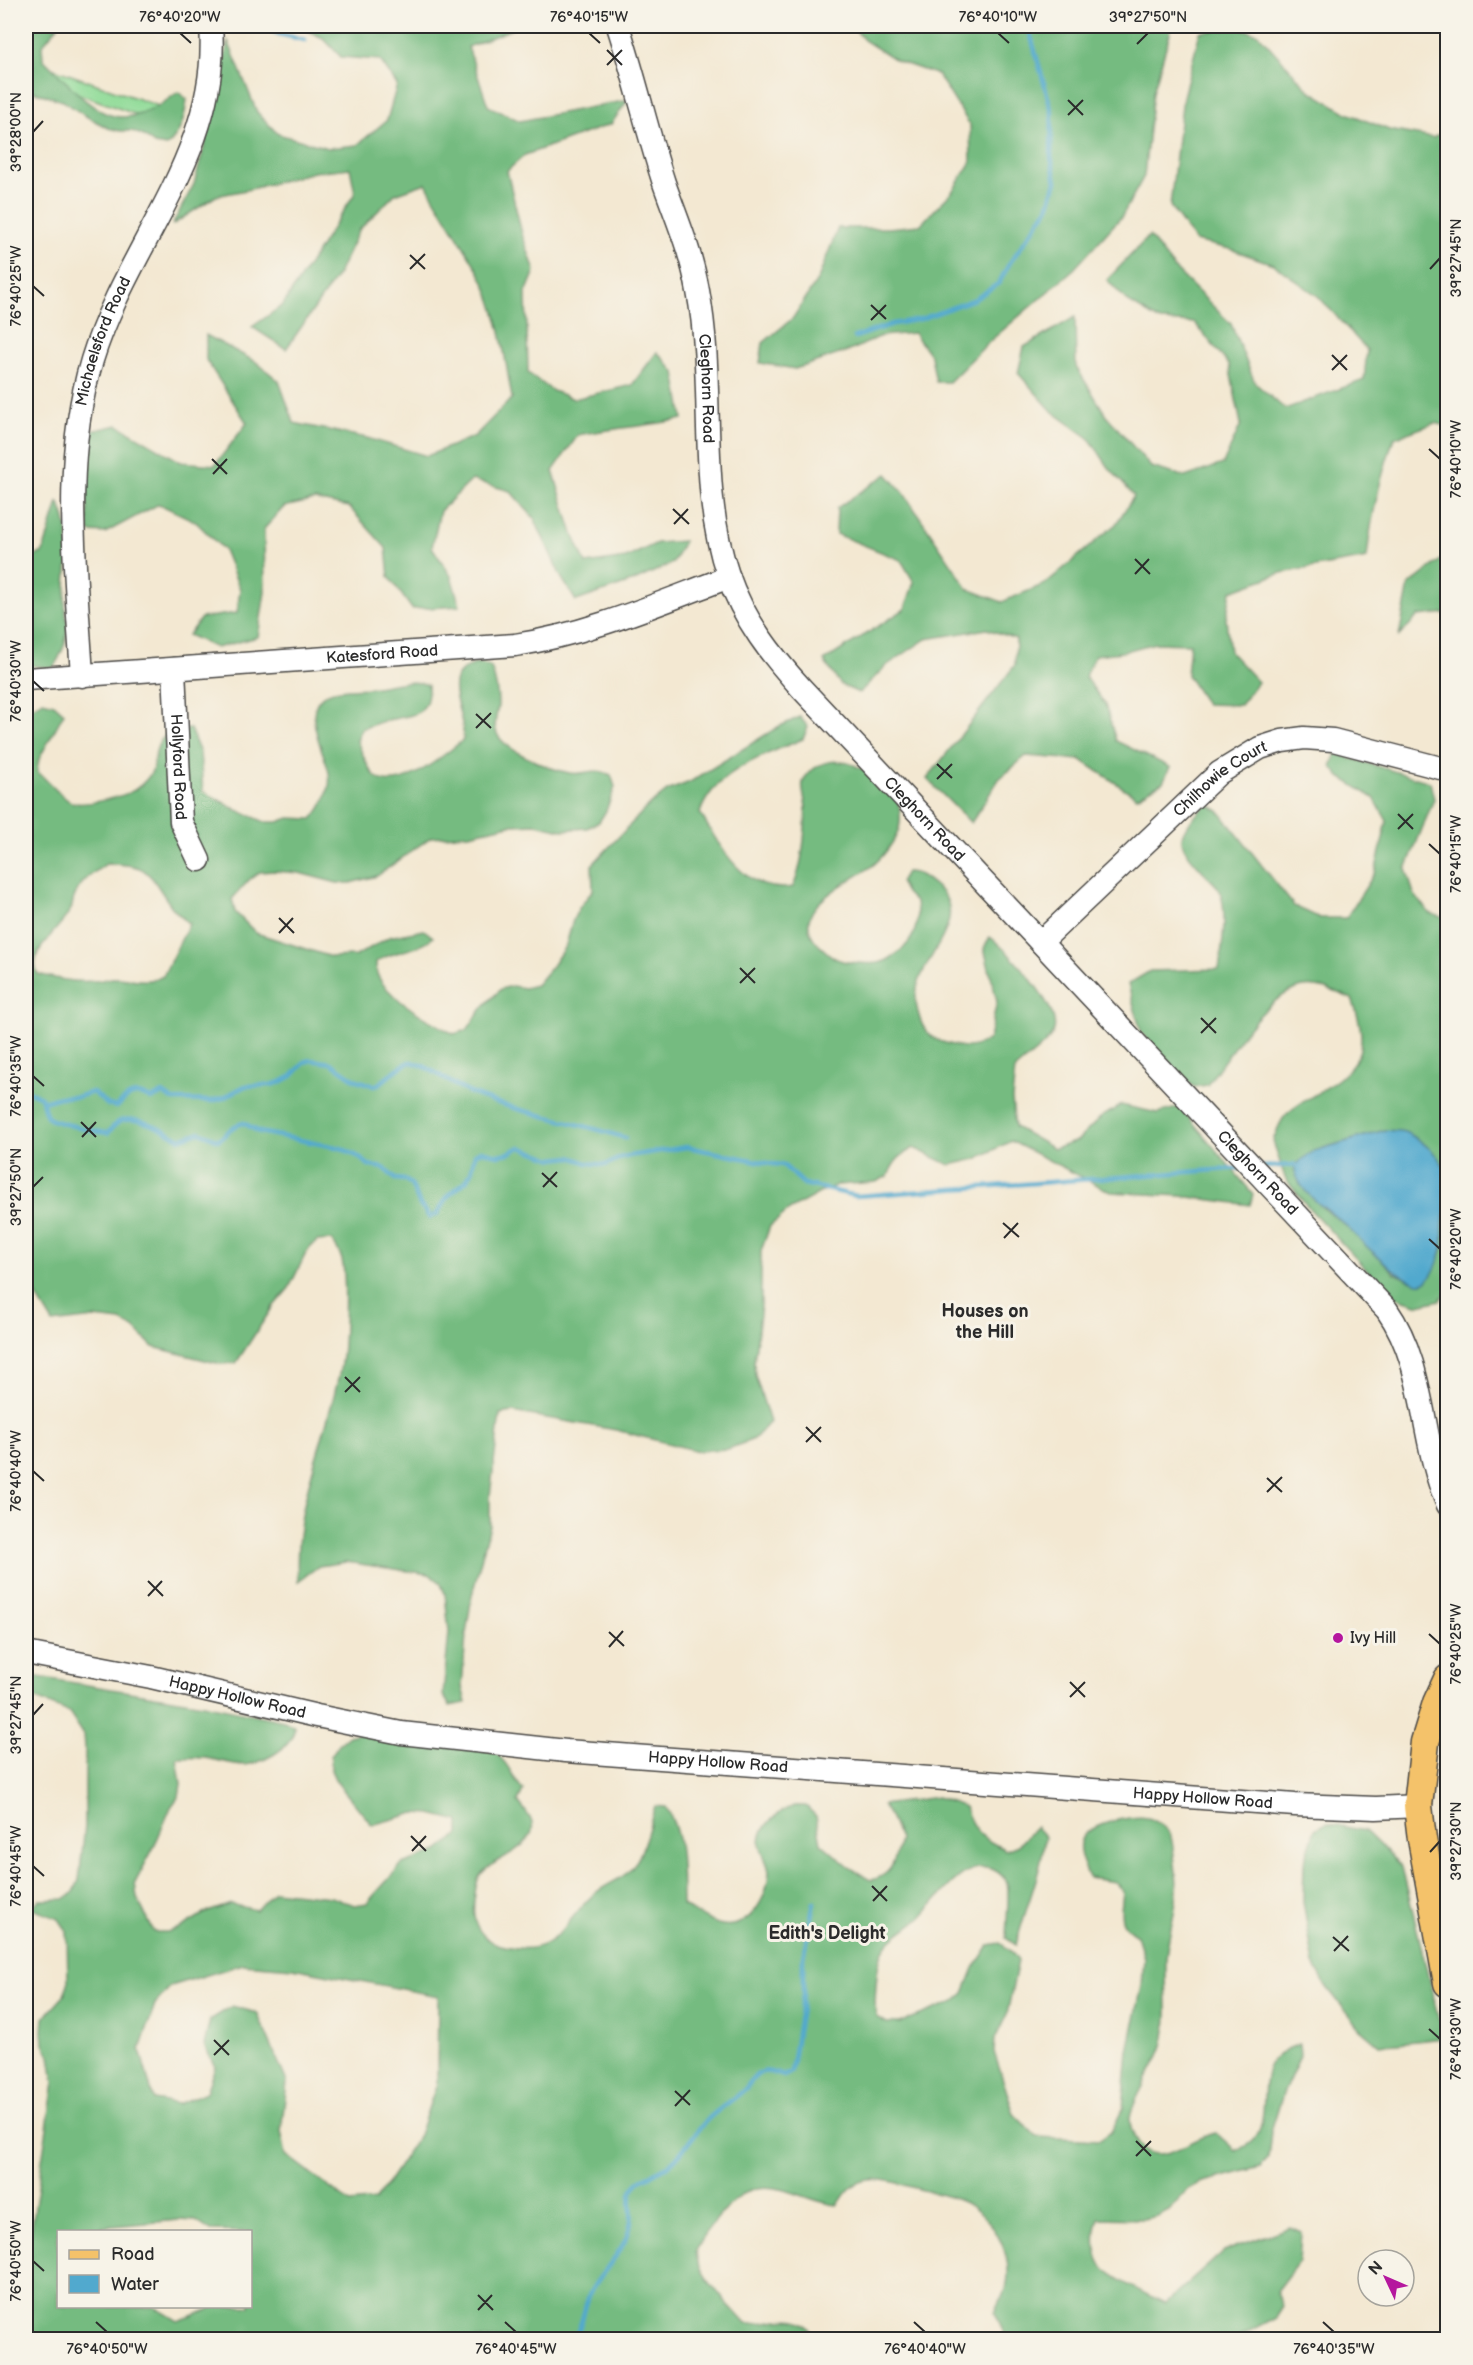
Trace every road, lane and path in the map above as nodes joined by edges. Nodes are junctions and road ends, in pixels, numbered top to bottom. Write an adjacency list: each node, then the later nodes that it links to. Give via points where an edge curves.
1 (211, 26): 5 (street, Michaelsford Road, via 208,86 195,140 173,191 126,276 82,396 72,481)
2 (618, 26): 3 (street, Cleghorn Road, via 664,183 690,251 699,292 712,488)
3 (729, 577): 4 (street, Katesford Road, via 554,639); 9 (street, Cleghorn Road, via 778,663)
4 (174, 669): 5 (street, Katesford Road); 8 (street, Hollyford Road, via 181,822)
5 (82, 676): 6 (street, Katesford Road)
6 (26, 680)
7 (1448, 770): 9 (street, Chilhowie Court, via 1333,740 1304,738 1260,748 1219,773)
8 (199, 860)
9 (1041, 942): 10 (street, Cleghorn Road, via 1388,1310 1399,1326 1414,1369 1432,1459)
10 (1448, 1505)
11 (26, 1653): 13 (street, Happy Hollow Road, via 317,1716 453,1739 1294,1806)
12 (1448, 1679): 13 (main road, via 1425,1742)
13 (1418, 1806): 14 (main road)
14 (1448, 1983)

